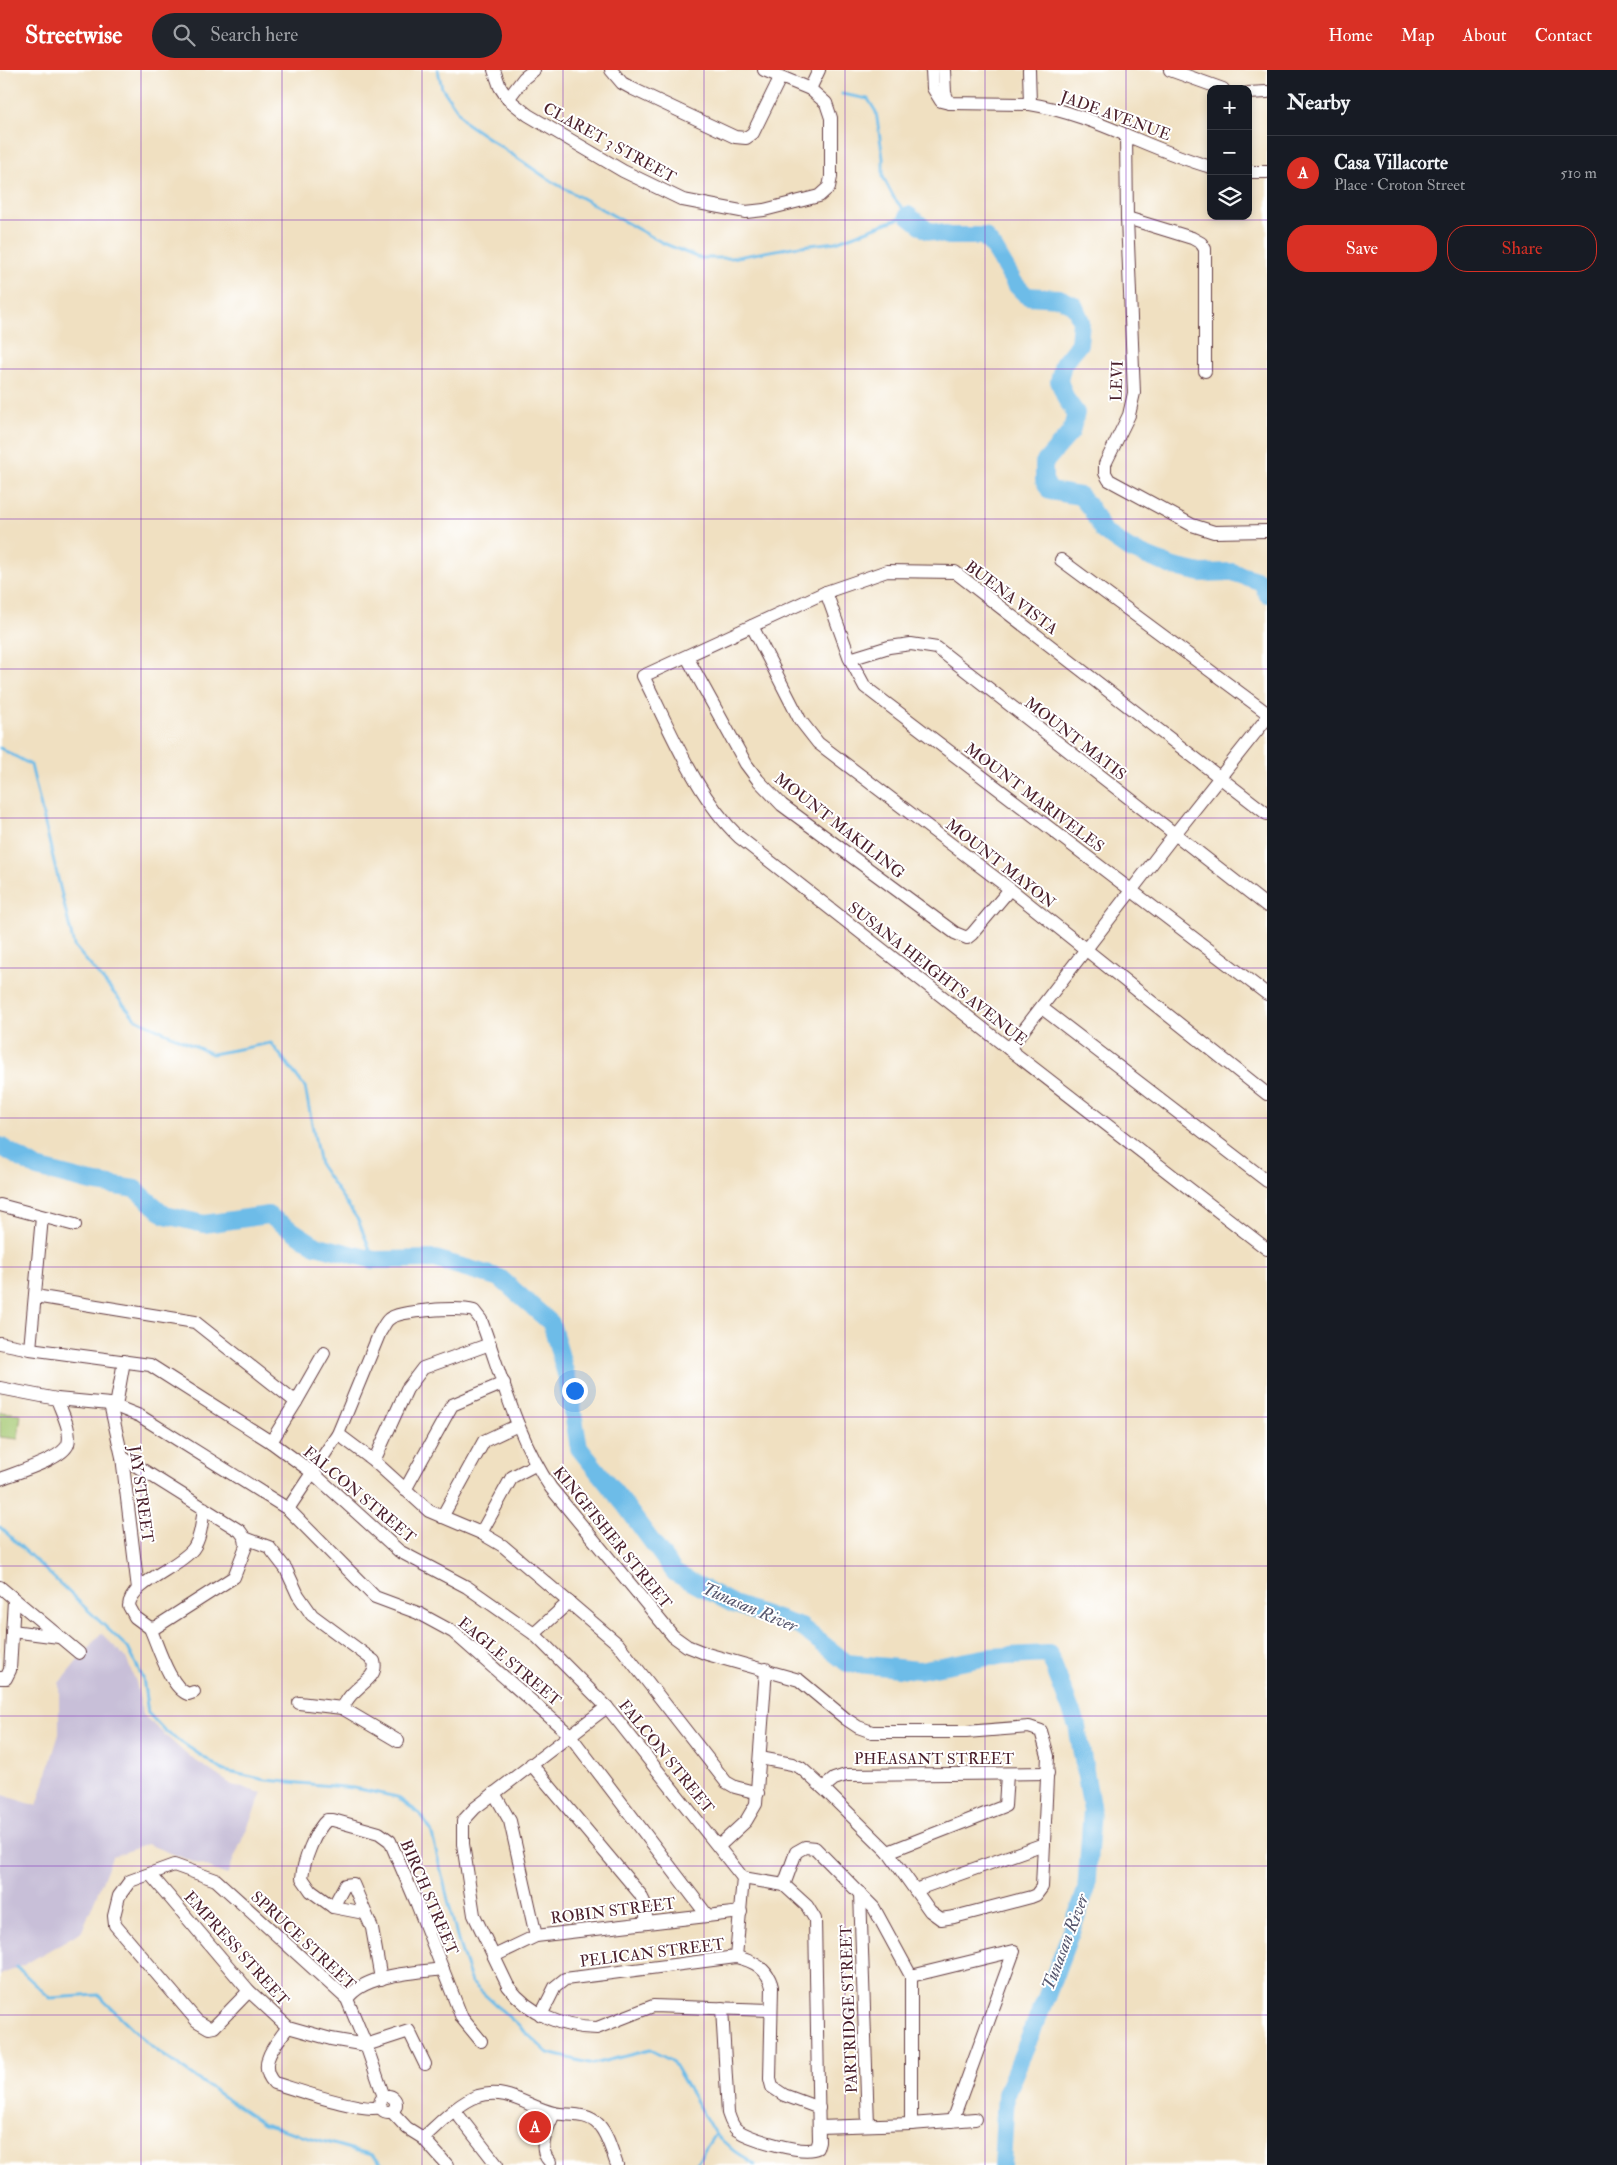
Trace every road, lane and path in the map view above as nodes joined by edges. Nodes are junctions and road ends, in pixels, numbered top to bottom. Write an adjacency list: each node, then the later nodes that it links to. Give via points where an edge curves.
1 (494, 70): 15 (street)
2 (534, 70): 15 (street)
3 (611, 70): 10 (street, via 633,89 735,137 746,138 753,133)
4 (764, 70): 10 (street)
5 (819, 70): 12 (street)
6 (932, 70): 16 (street, via 933,88 938,98)
7 (944, 70): 16 (street)
8 (1029, 70): 17 (street)
9 (1170, 70): 11 (street)
10 (780, 78): 12 (street)
11 (1212, 85)
12 (810, 89): 15 (street, CLARET 3 STREET, via 826,103 830,118 831,177 828,187 819,196 746,212 668,194 528,115)
13 (1252, 92): 14 (street)
14 (1267, 92)
15 (508, 99)
16 (949, 103): 17 (street, JADE AVENUE)
17 (1030, 104): 18 (street, JADE AVENUE, via 1073,114)
18 (1126, 135): 19 (street, JADE AVENUE); 22 (street, LEVI)
19 (1207, 165)
20 (1252, 172): 21 (street)
21 (1267, 172)
22 (1127, 218): 23 (street, via 1192,238 1201,242 1205,249); 24 (street, LEVI, via 1134,393 1129,415 1105,464 1105,473 1110,480 1192,525 1214,532)
23 (1205, 371)
24 (1267, 531)
25 (1061, 560): 31 (street)
26 (826, 592): 27 (street, BUENA VISTA); 29 (street, MOUNT MARIVELES); 33 (street, BUENA VISTA, via 888,571 955,572)
27 (752, 626): 28 (street, BUENA VISTA); 36 (street, MOUNT MAYON, via 800,720 818,743)
28 (687, 657): 30 (street, BUENA VISTA); 36 (street, MOUNT MAKILING, via 746,764 770,793 955,934 967,938)
29 (850, 659): 35 (street, MOUNT MATIS, via 911,644 937,648); 37 (street, MOUNT MARIVELES, via 865,687 872,693)
30 (643, 676): 42 (street, SUSANA HEIGHTS AVENUE, via 707,800 722,820 746,843)
31 (1267, 713)
32 (1267, 718): 33 (street)
33 (1220, 778): 34 (street, BUENA VISTA); 35 (street)
34 (1267, 814)
35 (1174, 835): 37 (street); 38 (street, MOUNT MATIS)
36 (1010, 890): 39 (street, MOUNT MAYON)
37 (1132, 891): 39 (street); 40 (street, MOUNT MARIVELES)
38 (1267, 906)
39 (1086, 949): 41 (street); 43 (street, MOUNT MAYON)
40 (1267, 994)
41 (1042, 1008): 42 (street); 44 (street)
42 (1008, 1050): 48 (street, SUSANA HEIGHTS AVENUE)
43 (1267, 1094)
44 (1267, 1181)
45 (0, 1205): 46 (street)
46 (42, 1217): 47 (street); 49 (street)
47 (75, 1226)
48 (1267, 1249)
49 (35, 1296): 52 (street); 58 (street, via 195,1322)
50 (0, 1342): 52 (street, FALCON STREET)
51 (490, 1344): 55 (street, KINGFISHER STREET); 61 (street, KINGFISHER STREET, via 478,1315 467,1309 401,1314 388,1319); 64 (street, via 423,1368 407,1390)
52 (30, 1349): 54 (street, FALCON STREET)
53 (324, 1353): 58 (street)
54 (124, 1361): 59 (street); 62 (street, FALCON STREET, via 150,1365 161,1371)
55 (504, 1382): 60 (street, KINGFISHER STREET); 68 (street, via 452,1405)
56 (0, 1388): 57 (street, EAGLE STREET)
57 (57, 1399): 59 (street, EAGLE STREET); 67 (street, via 68,1444 62,1452 41,1464)
58 (296, 1402): 62 (street)
59 (113, 1405): 63 (street, JAY STREET); 70 (street, EAGLE STREET, via 140,1416)
60 (518, 1425): 65 (street, KINGFISHER STREET); 71 (street, via 484,1441)
61 (338, 1434): 64 (street); 66 (street, KINGFISHER STREET)
62 (271, 1442): 66 (street, FALCON STREET)
63 (122, 1457): 69 (street); 75 (street, JAY STREET)
64 (374, 1461): 68 (street)
65 (534, 1465): 72 (street, via 512,1476); 83 (street, KINGFISHER STREET, via 673,1636 707,1654)
66 (313, 1473): 70 (street, KINGFISHER STREET); 80 (street, FALCON STREET, via 399,1551 467,1587)
67 (0, 1479)
68 (405, 1490): 71 (street, via 418,1503)
69 (204, 1508): 73 (street, via 240,1531); 75 (street, via 195,1547 180,1561)
70 (288, 1509): 89 (street, EAGLE STREET, via 375,1597 453,1632)
71 (442, 1517): 72 (street)
72 (481, 1533): 77 (street, via 503,1546)
73 (245, 1538): 78 (street, via 246,1546 234,1577); 88 (street, via 269,1547 286,1569 312,1615 374,1660 376,1668)
74 (0, 1587): 76 (street)
75 (138, 1588): 78 (street, via 131,1596 129,1606 136,1617)
76 (14, 1600): 79 (street); 81 (street)
77 (569, 1602): 80 (street); 97 (street, via 622,1648 724,1780 735,1787)
78 (150, 1628): 85 (street, via 175,1685 182,1692)
79 (12, 1631): 81 (street); 84 (street, via 10,1670)
80 (534, 1634): 87 (street, FALCON STREET)
81 (60, 1637): 82 (street)
82 (79, 1653)
83 (766, 1669): 91 (street); 93 (street, KINGFISHER STREET, via 799,1680 846,1719 872,1732 966,1732 1029,1727 1042,1731)
84 (3, 1678)
85 (194, 1692)
86 (299, 1703): 88 (street)
87 (607, 1707): 89 (street); 99 (street, FALCON STREET)
88 (342, 1708): 90 (street)
89 (570, 1734): 92 (street); 109 (street, EAGLE STREET)
90 (398, 1741)
91 (760, 1758): 95 (street, via 792,1764); 97 (street)
92 (531, 1764): 96 (street); 110 (street, via 640,1894)
93 (1048, 1773): 94 (street, PHEASANT STREET); 98 (street)
94 (1007, 1774): 95 (street, PHEASANT STREET, via 846,1775); 100 (street, via 1005,1806)
95 (823, 1788): 100 (street)
96 (494, 1793): 111 (street, via 510,1821); 112 (street, via 463,1821 463,1844 474,1915)
97 (758, 1793): 99 (street, via 752,1813)
98 (1044, 1844): 104 (street); 104 (street, via 1042,1887 1036,1895 940,1919)
99 (719, 1846): 102 (street, FALCON STREET)
100 (888, 1852): 104 (street)
101 (150, 1874): 117 (street, EMPRESS STREET); 117 (street, SPRUCE STREET, via 130,1880 119,1896 115,1925 202,2025 209,2028 219,2023); 118 (street, SPRUCE STREET, via 178,1866 216,1880)
102 (744, 1878): 103 (street); 108 (street)
103 (784, 1886): 105 (street, via 796,1852 815,1848); 127 (street, via 807,1906 815,1919)
104 (915, 1890)
105 (860, 1892): 115 (street, via 874,1908); 132 (street, PARTRIDGE STREET)
106 (332, 1907): 107 (street, BIRCH STREET); 107 (street, via 340,1891 349,1883 356,1888); 114 (street, BIRCH STREET, via 311,1891 302,1878 305,1861 323,1824 333,1820 386,1836)
107 (364, 1912): 116 (street, via 372,1928)
108 (740, 1912): 109 (street, ROBIN STREET); 113 (street)
109 (707, 1915): 110 (street, ROBIN STREET)
110 (647, 1923): 111 (street, ROBIN STREET)
111 (536, 1936): 112 (street, ROBIN STREET)
112 (494, 1956): 121 (street, via 515,1996)
113 (736, 1957): 120 (street, PELICAN STREET, via 755,1964 769,1977); 121 (street, PELICAN STREET, via 566,1979 555,1987)
114 (443, 1969): 116 (street); 123 (street, BIRCH STREET, via 462,2018)
115 (911, 1976): 131 (street, via 1014,1951); 133 (street)
116 (381, 1978): 118 (street, via 362,1984)
117 (249, 1991): 122 (street, EMPRESS STREET)
118 (347, 1999): 124 (street, SPRUCE STREET)
119 (722, 2008): 120 (street); 121 (street, via 653,2006 597,2028 560,2022); 134 (street, via 728,2113 738,2131 772,2145 809,2150 817,2148)
120 (771, 2010): 127 (street, PELICAN STREET, via 772,2087)
121 (541, 2015)
122 (288, 2027): 124 (street, EMPRESS STREET); 126 (street, via 268,2054 268,2077 274,2083 357,2106 375,2108)
123 (480, 2041)
124 (366, 2045): 125 (street, via 409,2030); 126 (street, SPRUCE STREET)
125 (425, 2064)
126 (382, 2102): 135 (street, SPRUCE STREET, via 392,2097 397,2106 392,2112 406,2128)
127 (818, 2108): 134 (street)
128 (455, 2111): 129 (street, via 476,2097 501,2094); 135 (street); 138 (street)
129 (554, 2113): 136 (street, via 542,2148); 139 (street, via 588,2117 596,2122 603,2130)
130 (975, 2119): 131 (street)
131 (952, 2121): 133 (street)
132 (868, 2124): 133 (street); 134 (street)
133 (911, 2124)
134 (819, 2126)
135 (423, 2138): 137 (street)
136 (550, 2162)
137 (446, 2165)
138 (497, 2165)
139 (617, 2165)

